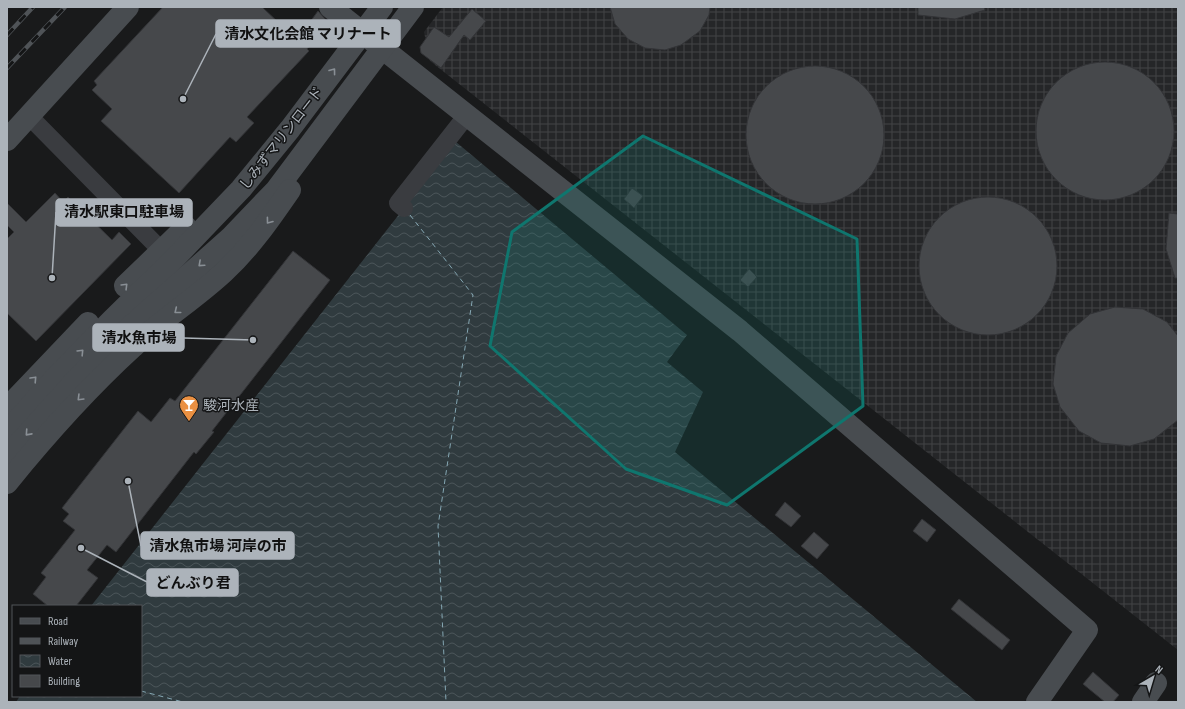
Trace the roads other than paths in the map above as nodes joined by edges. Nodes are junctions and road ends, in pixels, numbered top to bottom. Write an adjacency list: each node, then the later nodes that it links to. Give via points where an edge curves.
1 (128, 7): 9 (street)
2 (330, 7): 5 (street)
3 (382, 7): 5 (street, しみずマリンロード)
4 (413, 7): 6 (street, しみずマリンロード)
5 (362, 33): 6 (street); 12 (street, しみずマリンロード, one-way to 5, via 241,189)
6 (382, 48): 7 (street, しみずマリンロード); 8 (street)
7 (331, 115): 15 (street, しみずマリンロード, one-way to 15, via 276,190 230,238 111,344); 16 (street, one-way to 16, via 301,174 249,246 224,272 111,368 75,404)
8 (467, 115): 11 (street, via 398,203); 18 (street, via 740,331 1087,630)
9 (29, 116): 10 (street); 12 (street)
10 (7, 140)
11 (404, 208)
12 (167, 256): 13 (street, one-way to 12, via 62,348); 14 (street, one-way to 12, via 112,320)
13 (7, 408)
14 (7, 432)
15 (7, 457)
16 (7, 483)
17 (1156, 683): 19 (street)
18 (1037, 702)
19 (1143, 702)

